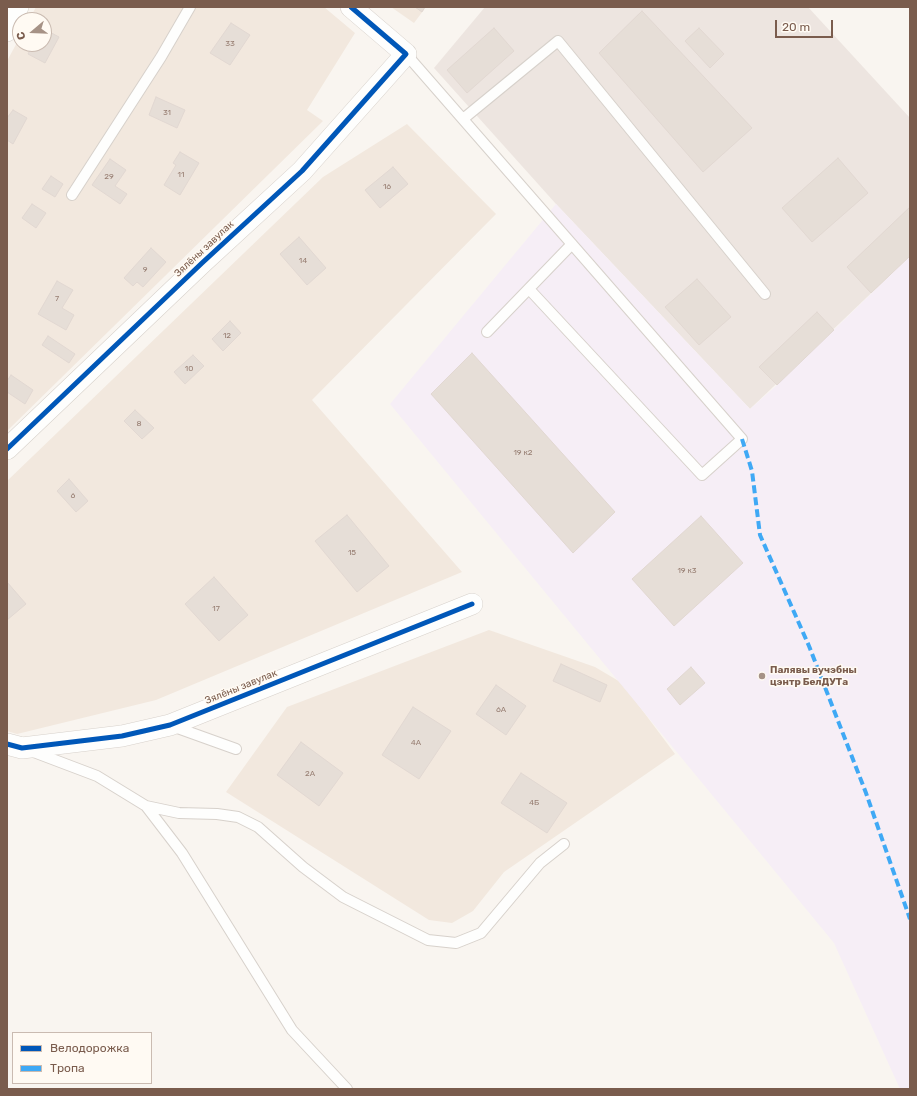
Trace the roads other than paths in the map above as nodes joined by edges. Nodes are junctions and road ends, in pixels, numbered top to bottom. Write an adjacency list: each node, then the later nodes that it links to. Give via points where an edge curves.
1 (18, 7): 4 (street)
2 (190, 7): 7 (lane, via 161,57)
3 (351, 7): 5 (street)
4 (7, 32)
5 (406, 54): 6 (lane); 12 (street, Зялёны завулак, via 302,171)
6 (462, 119): 8 (lane); 10 (lane, via 558,41)
7 (72, 194)
8 (572, 244): 9 (lane); 9 (lane, via 742,439 702,475)
9 (529, 289): 11 (lane)
10 (765, 294)
11 (487, 332)
12 (7, 449)
13 (472, 604): 14 (street, Зялёны завулак)
14 (170, 725): 15 (street, Зялёны завулак, via 122,736); 16 (lane)
15 (14, 746): 17 (lane, via 97,776)
16 (236, 749)
17 (146, 806): 18 (lane, via 179,813 238,817 258,827 343,897 428,940 456,943 481,933 540,863); 19 (lane, via 182,853 292,1030)
18 (564, 844)
19 (347, 1089)

